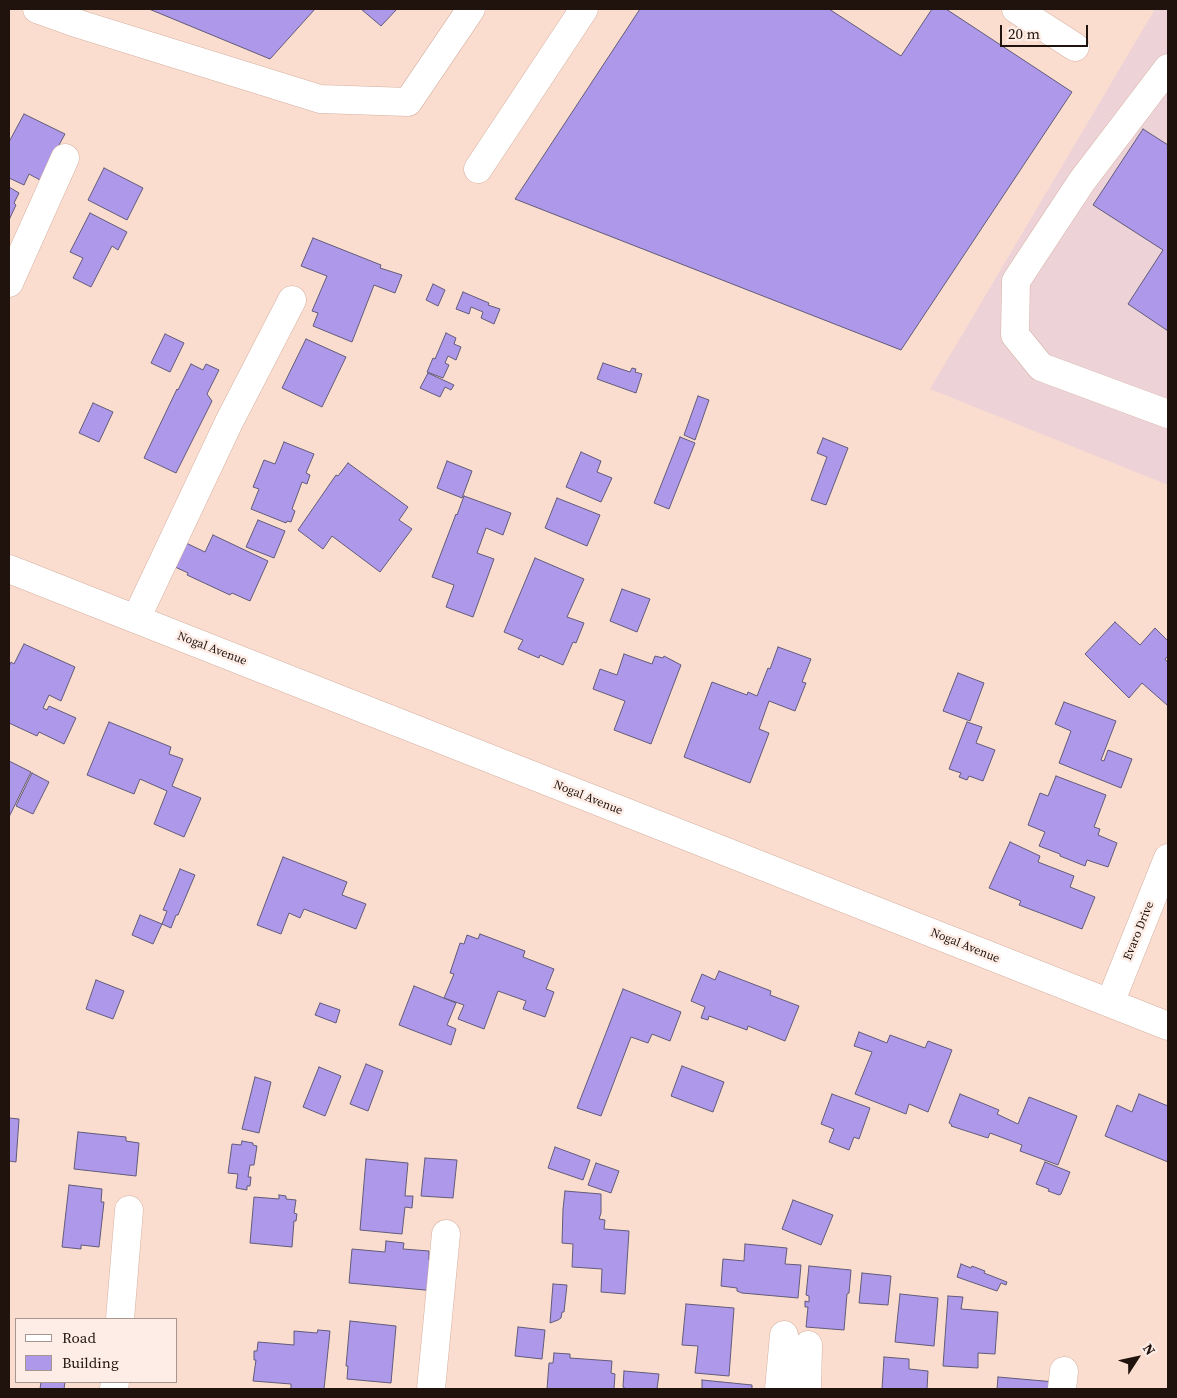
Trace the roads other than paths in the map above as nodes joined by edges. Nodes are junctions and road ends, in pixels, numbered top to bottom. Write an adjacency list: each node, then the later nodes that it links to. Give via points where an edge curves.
1 (37, 9): 2 (street, via 320,99 408,102)
2 (470, 9)
3 (584, 9): 8 (street)
4 (1016, 9): 5 (street)
5 (1075, 47)
6 (1168, 68): 11 (street, via 1082,181 1016,281 1015,334 1041,367)
7 (65, 158): 9 (street)
8 (478, 169)
9 (9, 283)
10 (292, 300): 13 (street, via 229,422)
11 (1168, 414)
12 (9, 569): 13 (street, Nogal Avenue)
13 (136, 620): 15 (street, Nogal Avenue)
14 (1168, 858): 15 (street, Evaro Drive)
15 (1110, 1003): 16 (street, Nogal Avenue)
16 (1168, 1026)
17 (129, 1210): 19 (street)
18 (446, 1234): 20 (street)
19 (120, 1318)
20 (431, 1389)
21 (779, 1389): 22 (street, via 796,1340)
22 (807, 1389)

